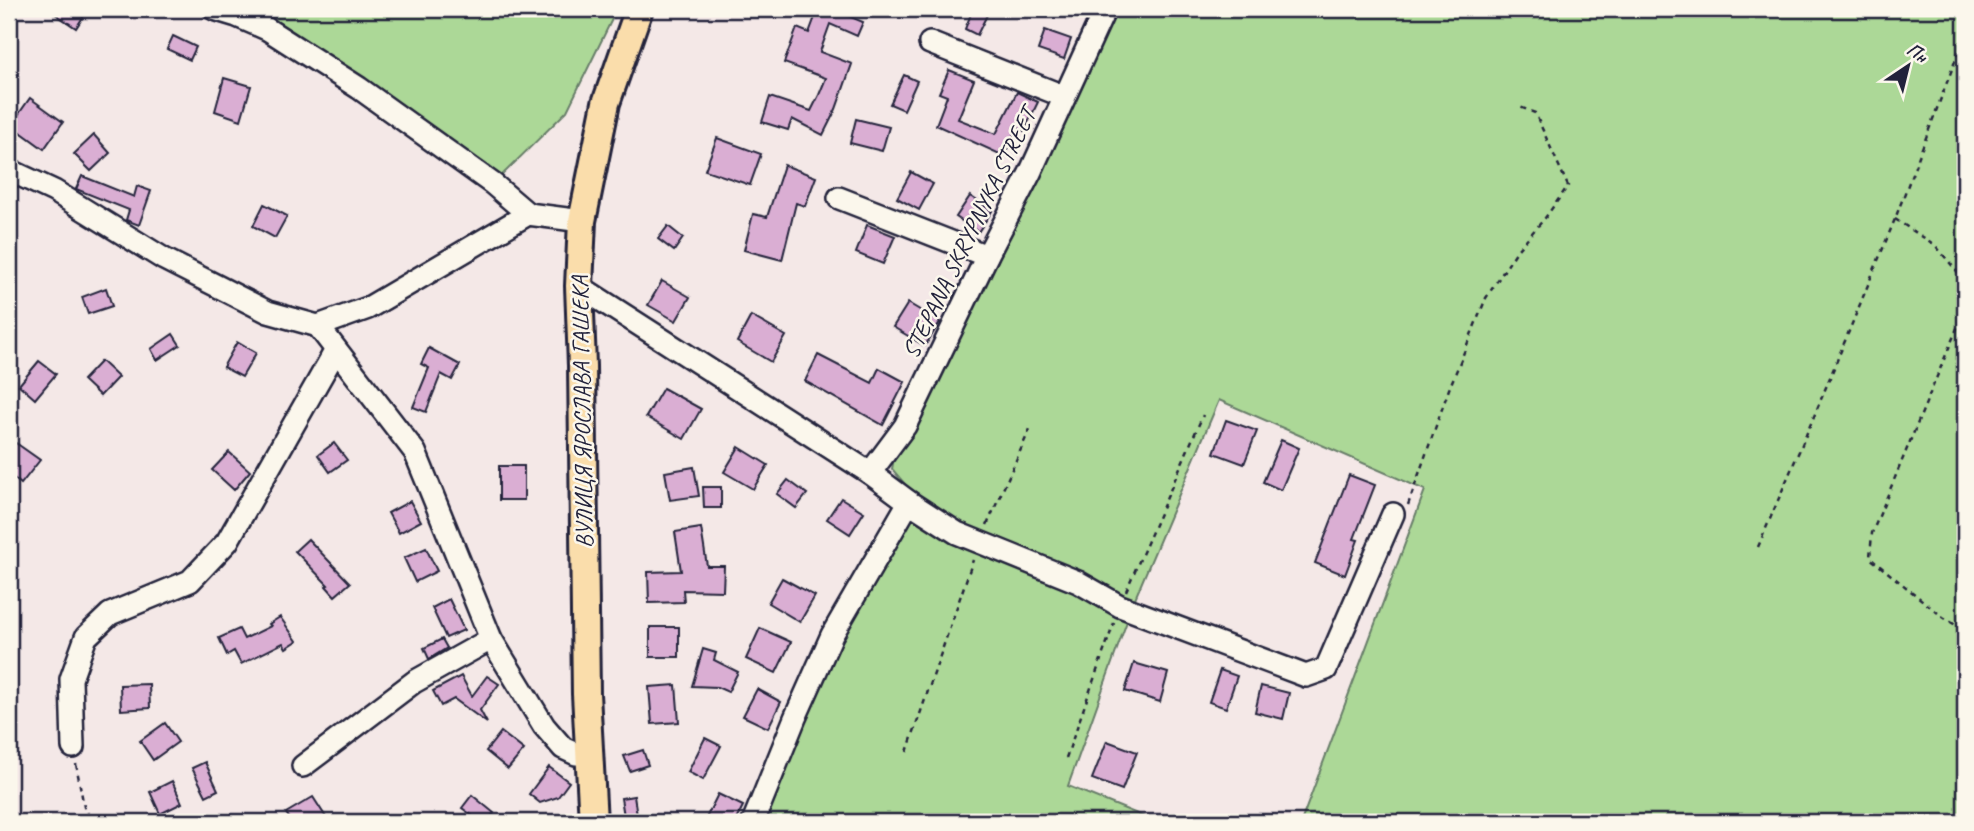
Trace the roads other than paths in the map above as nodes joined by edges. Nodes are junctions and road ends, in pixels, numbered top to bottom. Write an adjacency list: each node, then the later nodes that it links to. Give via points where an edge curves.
1 (214, 9): 8 (street, via 267,29 359,88)
2 (639, 9): 9 (main road, ВУЛИЦЯ ЯРОСЛАВА ГАШЕКА, via 606,103)
3 (1104, 9): 5 (street, STEPANA SKRYPNYKA STREET)
4 (930, 43): 5 (street)
5 (1063, 96): 10 (street, STEPANA SKRYPNYKA STREET, via 1030,173)
6 (9, 170): 12 (street, via 54,191 164,260 268,312)
7 (839, 198): 10 (street)
8 (528, 214): 9 (street); 12 (street, via 368,308)
9 (582, 221): 11 (main road, ВУЛИЦЯ ЯРОСЛАВА ГАШЕКА)
10 (986, 256): 14 (street, STEPANA SKRYPNYKA STREET, via 905,426)
11 (579, 286): 14 (street); 19 (main road, ВУЛИЦЯ ЯРОСЛАВА ГАШЕКА)
12 (318, 326): 13 (street)
13 (336, 350): 17 (street, via 415,452); 18 (street, via 227,542 190,581 110,614 86,637 71,679)
14 (870, 473): 15 (street)
15 (909, 502): 16 (street, via 957,533 1077,582 1120,606 1306,677 1326,669); 22 (street, via 832,635)
16 (1394, 514)
17 (491, 639): 19 (street, via 544,726 563,748); 20 (street, via 414,682)
18 (74, 747)
19 (589, 753): 21 (main road, ВУЛИЦЯ ЯРОСЛАВА ГАШЕКА)
20 (303, 766)
21 (593, 822)
22 (753, 822)

